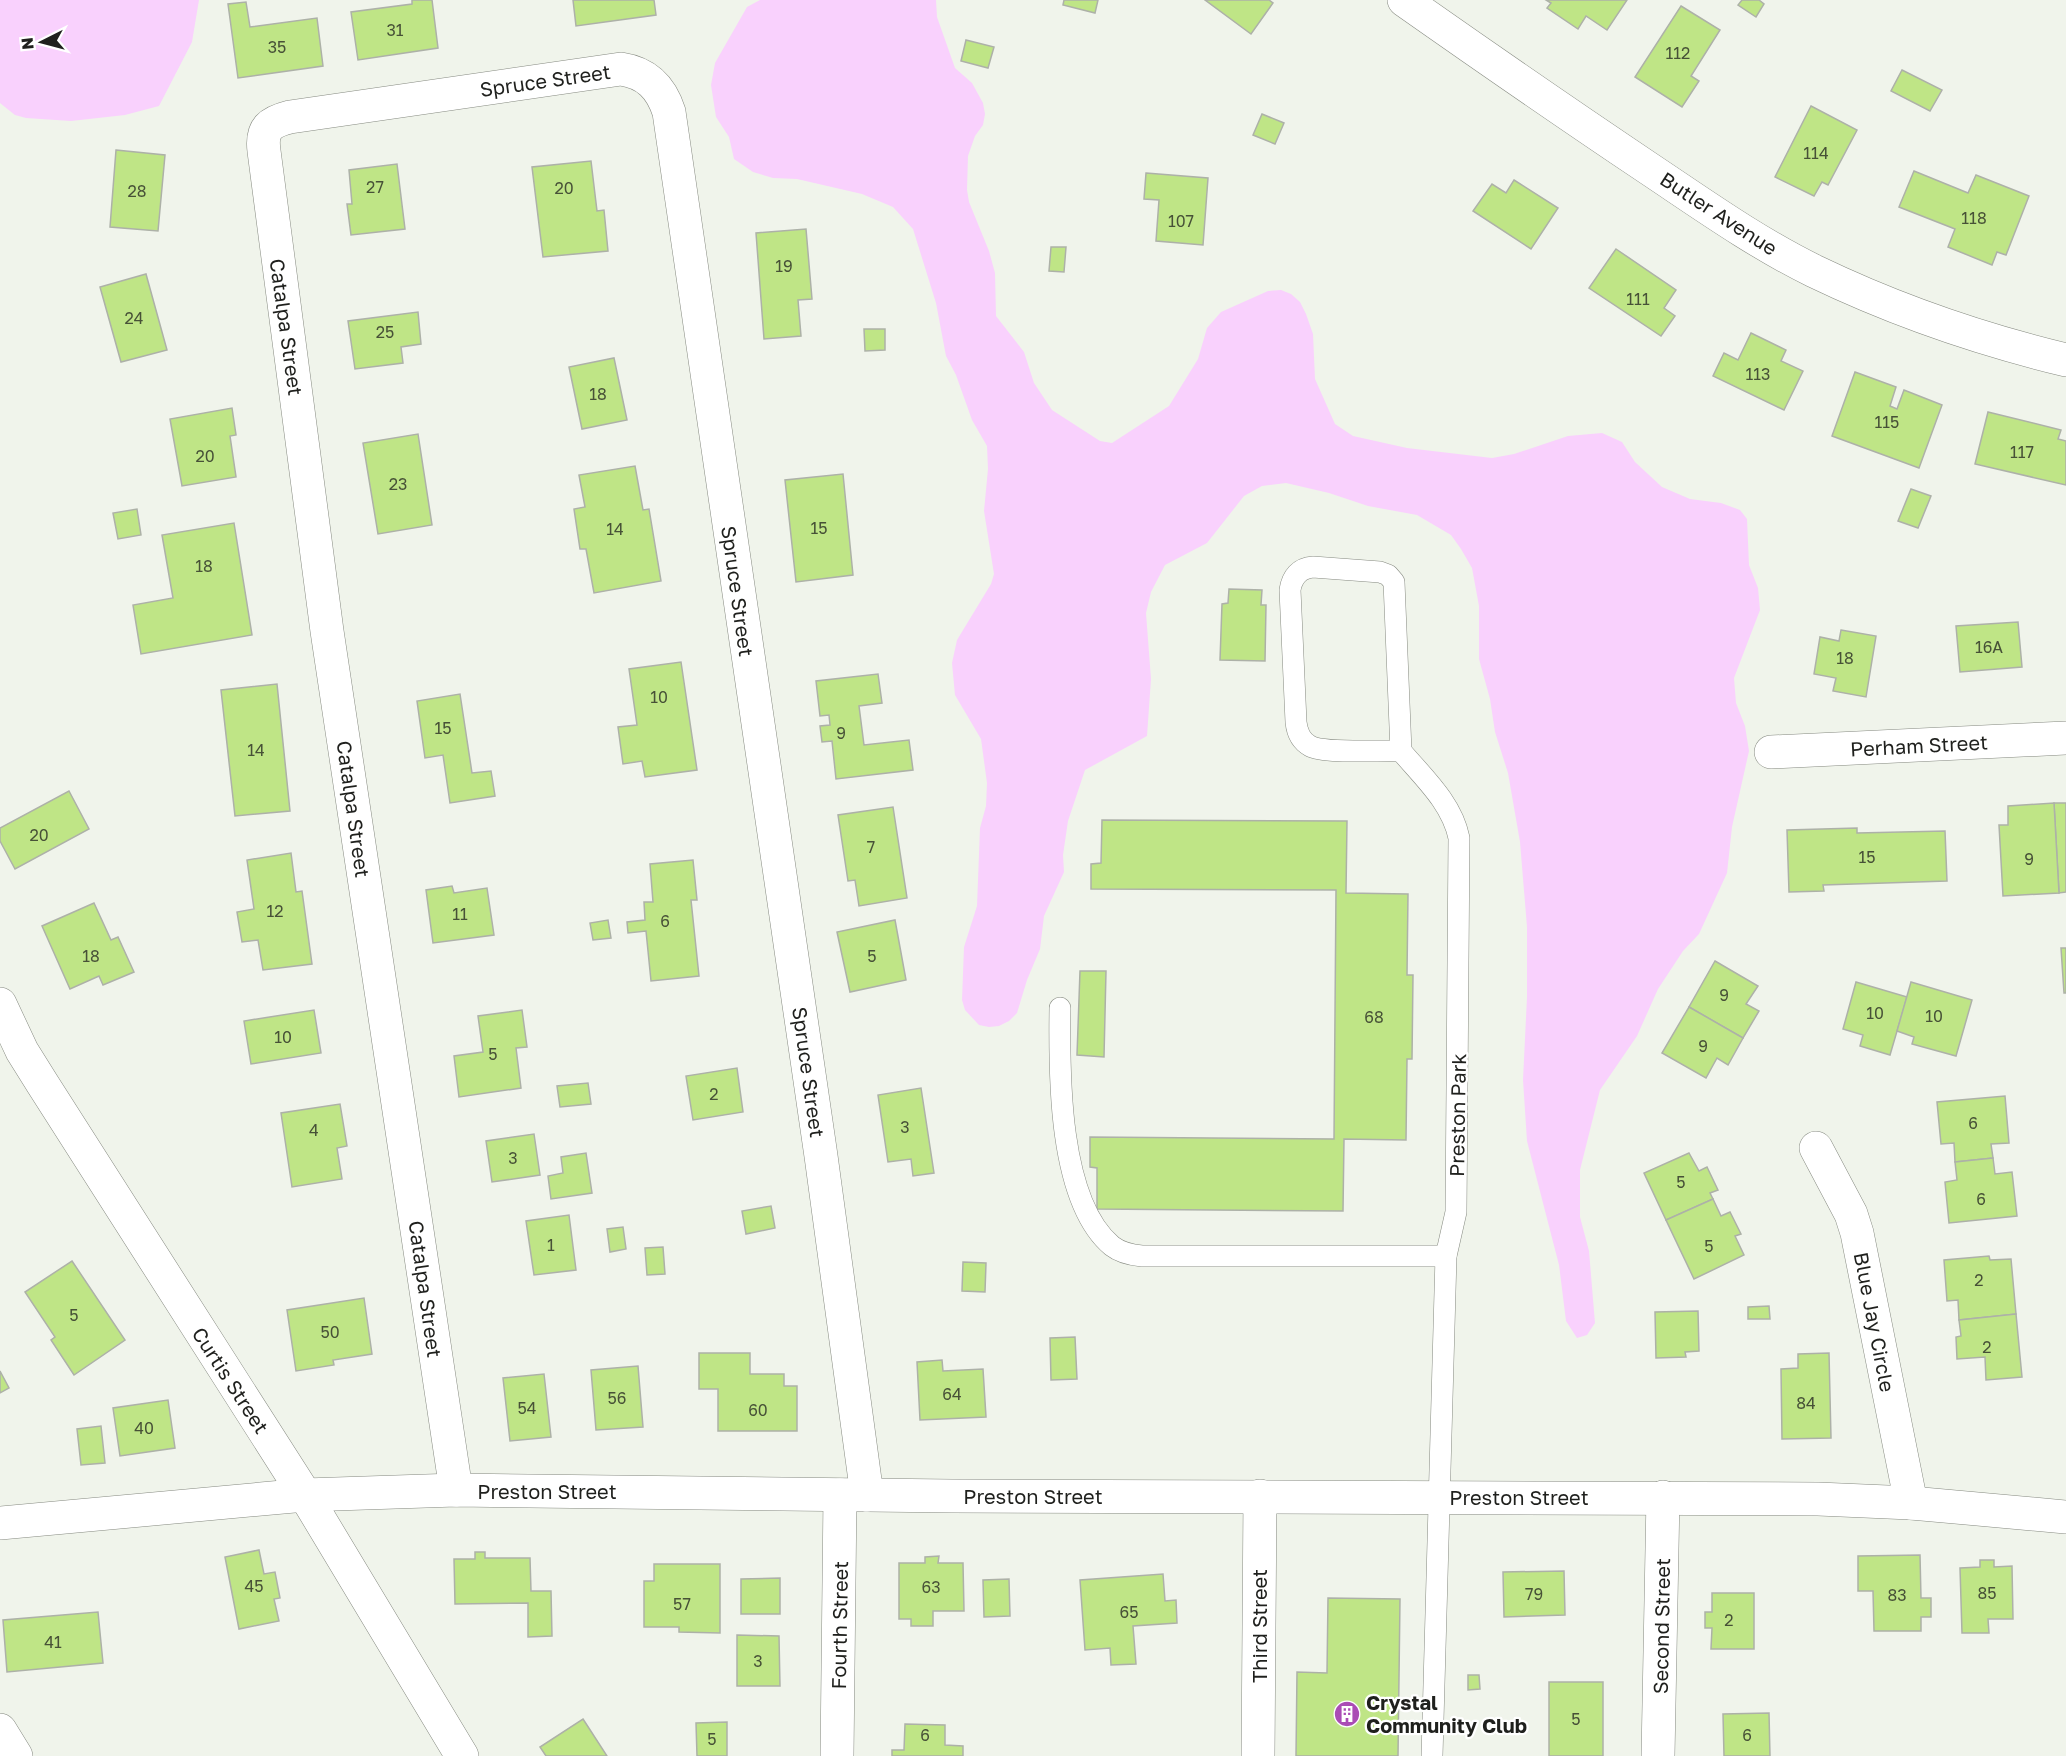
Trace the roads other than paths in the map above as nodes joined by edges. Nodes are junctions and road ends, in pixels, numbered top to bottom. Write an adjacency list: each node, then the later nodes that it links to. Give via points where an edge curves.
1 (1404, 0): 3 (street, Butler Avenue, via 1778,252 1937,324)
2 (268, 127): 11 (street, Catalpa Street, via 264,151 327,631); 13 (street, Spruce Street, via 290,117 611,69 630,70 649,78 666,102 821,1156)
3 (2066, 360)
4 (2066, 738): 6 (street, Perham Street)
5 (1401, 751): 5 (lane, via 1394,582 1380,572 1304,569 1293,577 1290,590 1298,733 1318,749); 10 (lane, Preston Park, via 1450,810 1459,838 1456,1212)
6 (1771, 752)
7 (0, 1004): 12 (street, Curtis Street, via 22,1051)
8 (1060, 1008): 10 (lane, via 1061,1097 1073,1173 1091,1220 1112,1245 1127,1254 1142,1256)
9 (1816, 1148): 17 (street, Blue Jay Circle, via 1857,1233)
10 (1446, 1256): 15 (lane, Preston Park)
11 (456, 1490): 12 (street, Preston Street); 13 (street, Preston Street)
12 (305, 1495): 19 (street, Preston Street); 22 (street, Curtis Street)
13 (854, 1495): 14 (street, Preston Street); 23 (street, Fourth Street)
14 (1260, 1496): 15 (street, Preston Street); 24 (street, Third Street)
15 (1439, 1497): 16 (street, Preston Street); 25 (lane, Preston Park)
16 (1664, 1497): 17 (street, Preston Street); 26 (street, Second Street)
17 (1911, 1503): 18 (street, Preston Street)
18 (2066, 1517)
19 (0, 1523)
20 (0, 1730): 21 (street)
21 (16, 1756)
22 (462, 1756)
23 (837, 1756)
24 (1258, 1756)
25 (1432, 1756)
26 (1658, 1756)

